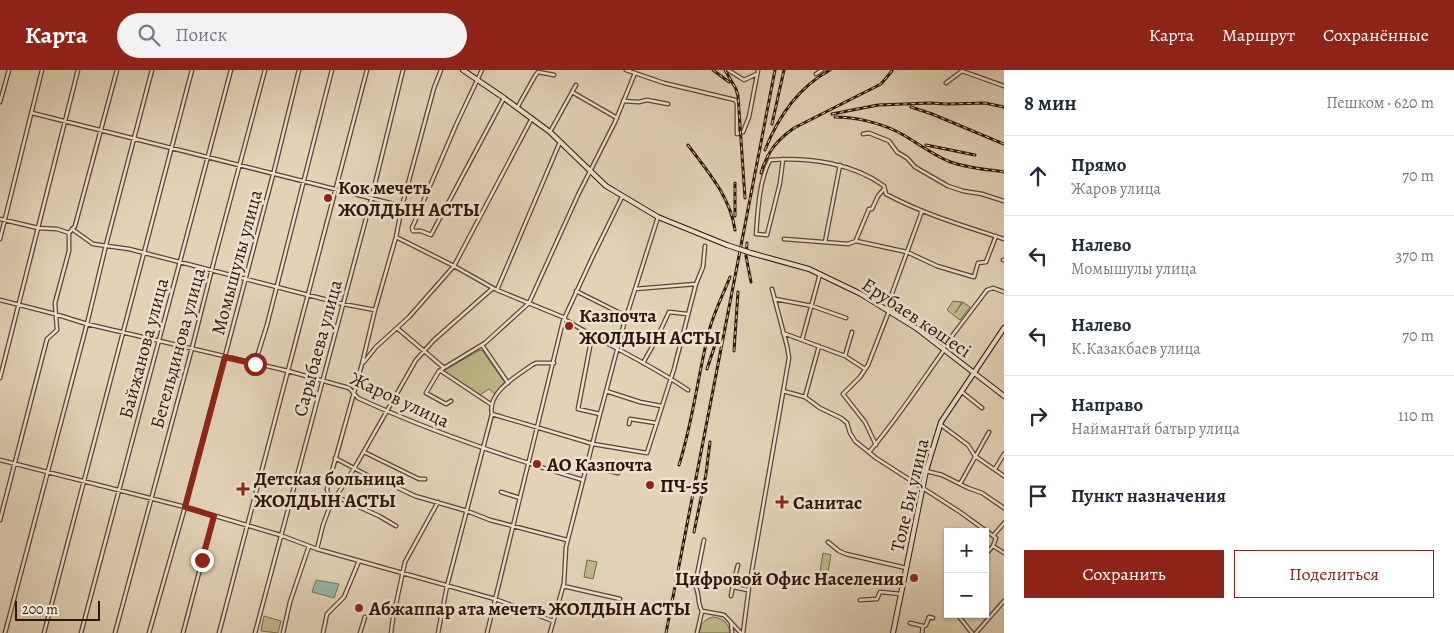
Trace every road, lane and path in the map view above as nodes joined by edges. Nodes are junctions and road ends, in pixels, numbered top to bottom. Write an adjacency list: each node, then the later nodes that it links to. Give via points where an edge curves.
1 (9, 70): 30 (street)
2 (42, 70): 33 (street)
3 (78, 70): 36 (street)
4 (117, 70): 37 (street)
5 (152, 70): 40 (street)
6 (192, 70): 42 (street)
7 (231, 70): 43 (street, Байжанова улица)
8 (265, 70): 46 (street, Бегельдинова улица)
9 (299, 70): 48 (street, Момышулы улица)
10 (332, 70): 49 (street)
11 (367, 70): 51 (street)
12 (403, 70): 53 (street, Сарыбаева улица)
13 (441, 70): 55 (street)
14 (463, 70): 23 (main road, Ерубаев көшесі)
15 (482, 70): 23 (street)
16 (626, 70): 20 (street)
17 (728, 70): 19 (street, via 744,80)
18 (822, 70): 21 (street)
19 (757, 72): 20 (street, via 749,117 742,133 737,134 735,100)
20 (635, 73): 29 (street)
21 (816, 74)
22 (554, 75): 32 (street, via 538,72)
23 (477, 80): 28 (main road, Ерубаев көшесі); 28 (street, via 436,169 413,231 431,235)
24 (946, 82): 26 (street, via 962,71)
25 (576, 85): 27 (street)
26 (1004, 86)
27 (572, 92): 35 (street); 38 (street)
28 (504, 98): 32 (main road, Ерубаев көшесі)
29 (623, 101): 31 (street, via 647,100); 35 (street)
30 (0, 102)
31 (668, 104)
32 (517, 108): 34 (main road, Ерубаев көшесі)
33 (32, 113): 36 (street); 59 (street)
34 (532, 118): 38 (main road, Ерубаев көшесі); 75 (street)
35 (617, 118): 47 (street)
36 (65, 122): 37 (street); 60 (street)
37 (101, 131): 40 (street); 61 (street)
38 (550, 132): 41 (main road, Ерубаев көшесі)
39 (863, 134): 54 (street, via 869,133 889,141 915,167 948,186)
40 (134, 140): 42 (street); 70 (street)
41 (560, 142): 47 (main road, Ерубаев көшесі); 84 (street)
42 (172, 150): 43 (street); 73 (street)
43 (208, 158): 46 (street); 74 (street, Байжанова улица)
44 (783, 159): 44 (street, via 767,235 756,234 766,167 770,160); 45 (street)
45 (840, 165): 50 (street, via 878,181); 69 (street)
46 (240, 166): 48 (street); 76 (street, Бегельдинова улица)
47 (590, 172): 52 (main road, Ерубаев көшесі); 90 (street)
48 (273, 175): 49 (street); 78 (street, Момышулы улица)
49 (304, 182): 51 (street); 80 (street)
50 (884, 189): 56 (street, via 886,194); 68 (street, via 869,209)
51 (336, 190): 53 (street); 87 (street)
52 (622, 197): 57 (main road, Ерубаев көшесі); 85 (street)
53 (371, 200): 55 (street); 91 (street, Сарыбаева улица)
54 (1004, 201)
55 (402, 206): 64 (street)
56 (922, 211): 63 (street); 72 (street)
57 (658, 217): 77 (main road, Ерубаев көшесі, bridge, via 727,245); 82 (street)
58 (0, 219): 59 (street)
59 (4, 220): 60 (street); 65 (street)
60 (38, 228): 62 (street); 92 (street)
61 (72, 229): 62 (street); 70 (street, via 93,244)
62 (69, 232): 96 (street, via 69,250)
63 (996, 236): 67 (street); 72 (street, via 986,262 978,263 974,277 937,266)
64 (396, 237): 75 (street); 94 (street)
65 (0, 239)
66 (784, 239): 69 (street)
67 (1004, 239)
68 (856, 241): 69 (street, via 848,244); 72 (street)
69 (825, 242)
70 (106, 245): 73 (street); 101 (street)
71 (705, 246): 79 (street, via 703,266)
72 (907, 252): 95 (street)
73 (144, 254): 74 (street); 104 (street)
74 (179, 263): 76 (street); 108 (street, Байжанова улица)
75 (454, 266): 81 (street); 102 (street)
76 (212, 271): 78 (street); 112 (street, Бегельдинова улица)
77 (820, 274): 93 (street); 95 (main road, Ерубаев көшесі)
78 (245, 279): 80 (street); 117 (street, Момышулы улица)
79 (696, 284): 82 (street); 97 (street)
80 (276, 286): 87 (street); 120 (street)
81 (493, 288): 84 (street); 115 (street)
82 (635, 289): 98 (street)
83 (772, 289): 89 (street)
84 (497, 290): 90 (street)
85 (576, 291): 98 (street); 99 (street)
86 (1004, 292): 113 (street, via 993,288 987,290)
87 (309, 295): 91 (street); 124 (street)
88 (0, 300): 92 (street, Жаров улица)
89 (775, 300): 93 (street); 106 (street)
90 (529, 303): 99 (street); 110 (street)
91 (343, 304): 94 (street); 128 (street, Сарыбаева улица)
92 (18, 305): 96 (street, Жаров улица); 126 (street)
93 (812, 306): 100 (street); 109 (street)
94 (375, 310): 121 (street)
95 (888, 310): 113 (main road, Ерубаев көшесі); 123 (street)
96 (55, 314): 101 (street, Жаров улица); 158 (street, via 57,330 48,339)
97 (688, 314): 119 (street, via 669,312); 127 (street)
98 (626, 316): 114 (street)
99 (565, 318): 107 (street); 118 (street)
100 (846, 318)
101 (87, 324): 104 (street, Жаров улица); 164 (street)
102 (397, 328): 115 (street); 121 (street)
103 (1004, 328): 125 (main road)
104 (124, 332): 108 (street, Жаров улица); 169 (street)
105 (852, 332): 116 (street)
106 (784, 333): 109 (street); 132 (street, via 789,358)
107 (592, 336): 114 (street); 143 (street, via 578,409)
108 (160, 340): 112 (street, Жаров улица); 172 (street, Байжанова улица)
109 (802, 340): 111 (street)
110 (482, 345): 122 (street); 129 (street)
111 (819, 346): 116 (street); 136 (street)
112 (192, 348): 117 (street, Жаров улица); 176 (street, Бегельдинова улица)
113 (944, 349): 125 (main road, Ерубаев көшесі); 150 (street)
114 (618, 350): 119 (street); 131 (street)
115 (423, 351): 122 (street); 141 (street)
116 (845, 356): 123 (street)
117 (225, 357): 120 (street, Жаров улица); 179 (street, Момышулы улица)
118 (554, 363): 129 (street, via 536,363); 147 (street)
119 (643, 363): 127 (street)
120 (255, 364): 124 (street, Жаров улица)
121 (362, 364): 134 (street)
122 (443, 368): 137 (street, via 426,393 446,404); 138 (street, via 441,371)
123 (865, 369): 150 (street, via 843,394 865,422)
124 (288, 371): 128 (street, Жаров улица); 185 (street)
125 (974, 372): 133 (main road, Толе Би улица); 135 (main road, Ерубаев көшесі)
126 (0, 378)
127 (671, 378): 130 (street); 139 (street)
128 (323, 381): 134 (street, Жаров улица, via 350,388); 188 (street, Сарыбаева улица)
129 (508, 383): 138 (street, via 499,391)
130 (688, 390)
131 (606, 391): 139 (street); 143 (street)
132 (783, 391): 136 (street); 207 (street)
133 (961, 391): 140 (street); 146 (main road, Толе Би улица)
134 (353, 394): 141 (street, Жаров улица); 156 (street)
135 (1004, 396)
136 (805, 397): 153 (street, via 847,423 852,437)
137 (451, 401)
138 (492, 406): 142 (street)
139 (661, 406): 144 (street)
140 (982, 408)
141 (387, 411): 151 (street, Жаров улица); 152 (street)
142 (492, 414): 147 (street); 151 (street)
143 (600, 414): 149 (street)
144 (656, 423): 145 (street, via 630,419); 149 (street, via 647,453)
145 (628, 424)
146 (941, 425): 155 (street, via 968,444); 163 (main road, Толе Би улица)
147 (537, 428): 149 (street); 159 (street)
148 (989, 432): 155 (street)
149 (593, 444): 160 (street)
150 (876, 445): 153 (street)
151 (483, 449): 159 (street, Жаров улица); 181 (street)
152 (363, 451): 161 (street); 167 (street, via 419,479)
153 (870, 452): 171 (street)
154 (1004, 454): 162 (street)
155 (974, 456): 162 (street); 170 (street)
156 (336, 458): 161 (street); 178 (street, via 327,489)
157 (0, 460): 158 (street)
158 (14, 464): 164 (street); 183 (street)
159 (528, 464): 168 (street, Жаров улица); 175 (street)
160 (587, 466): 165 (street); 168 (street)
161 (355, 467): 174 (street); 177 (street, via 380,482)
162 (995, 470): 166 (street)
163 (926, 471): 170 (street); 171 (main road, Толе Би улица)
164 (47, 472): 169 (street); 222 (street)
165 (618, 473)
166 (1004, 476)
167 (426, 479)
168 (583, 480): 190 (street)
169 (83, 482): 172 (street); 223 (street)
170 (960, 484): 180 (street, via 982,493)
171 (923, 488): 189 (street); 200 (main road, Толе Би улица)
172 (119, 492): 176 (street); 224 (street, Байжанова улица)
173 (501, 492): 175 (street)
174 (335, 496): 178 (street); 186 (street)
175 (520, 498): 187 (street)
176 (151, 499): 179 (street); 225 (street, Бегельдинова улица)
177 (438, 502): 181 (street); 201 (street, via 405,562)
178 (330, 506): 195 (street)
179 (185, 507): 182 (street); 226 (street, Момышулы улица)
180 (1004, 508)
181 (467, 510): 187 (street); 204 (street)
182 (214, 516): 185 (street); 227 (street)
183 (0, 520)
184 (1004, 523): 189 (street)
185 (248, 526): 188 (street); 228 (street)
186 (396, 526)
187 (513, 527): 190 (street); 211 (street)
188 (280, 535): 193 (street); 229 (street, Сарыбаева улица)
189 (993, 536): 194 (street, via 996,541)
190 (567, 540): 205 (street)
191 (704, 540): 214 (street, via 695,585 699,591 698,606)
192 (828, 542): 200 (street, via 846,554)
193 (309, 546): 195 (street); 230 (street)
194 (992, 546): 196 (street); 197 (street)
195 (317, 549): 198 (street)
196 (989, 550)
197 (1004, 553)
198 (359, 561): 201 (street); 231 (street, via 344,597 327,614)
199 (738, 566): 203 (street)
200 (906, 568): 208 (main road, Толе Би улица)
201 (403, 574): 204 (street); 233 (street)
202 (725, 577): 203 (street)
203 (734, 580): 206 (street)
204 (447, 586): 211 (street); 234 (street)
205 (563, 586): 210 (street); 218 (street)
206 (733, 587): 207 (street); 209 (street)
207 (749, 590): 239 (street)
208 (901, 594): 212 (street, via 880,592 877,599); 240 (main road, Толе Би улица)
209 (731, 596)
210 (620, 598)
211 (495, 599): 218 (street); 235 (street)
212 (860, 600)
213 (1004, 601): 242 (street)
214 (702, 611): 219 (street, via 724,615); 237 (street)
215 (364, 617): 232 (street)
216 (933, 618): 221 (street, via 929,617)
217 (961, 618): 242 (street)
218 (553, 621): 236 (street)
219 (731, 621): 238 (street); 239 (street)
220 (910, 623): 221 (street)
221 (923, 627): 241 (street)
222 (5, 633)
223 (44, 633)
224 (81, 633)
225 (115, 633)
226 (149, 633)
227 (182, 633)
228 (219, 633)
229 (255, 633)
230 (283, 633)
231 (323, 633)
232 (360, 633)
233 (391, 633)
234 (438, 633)
235 (487, 633)
236 (550, 633)
237 (698, 633)
238 (732, 633)
239 (742, 633)
240 (893, 633)
241 (922, 633)
242 (974, 633)

